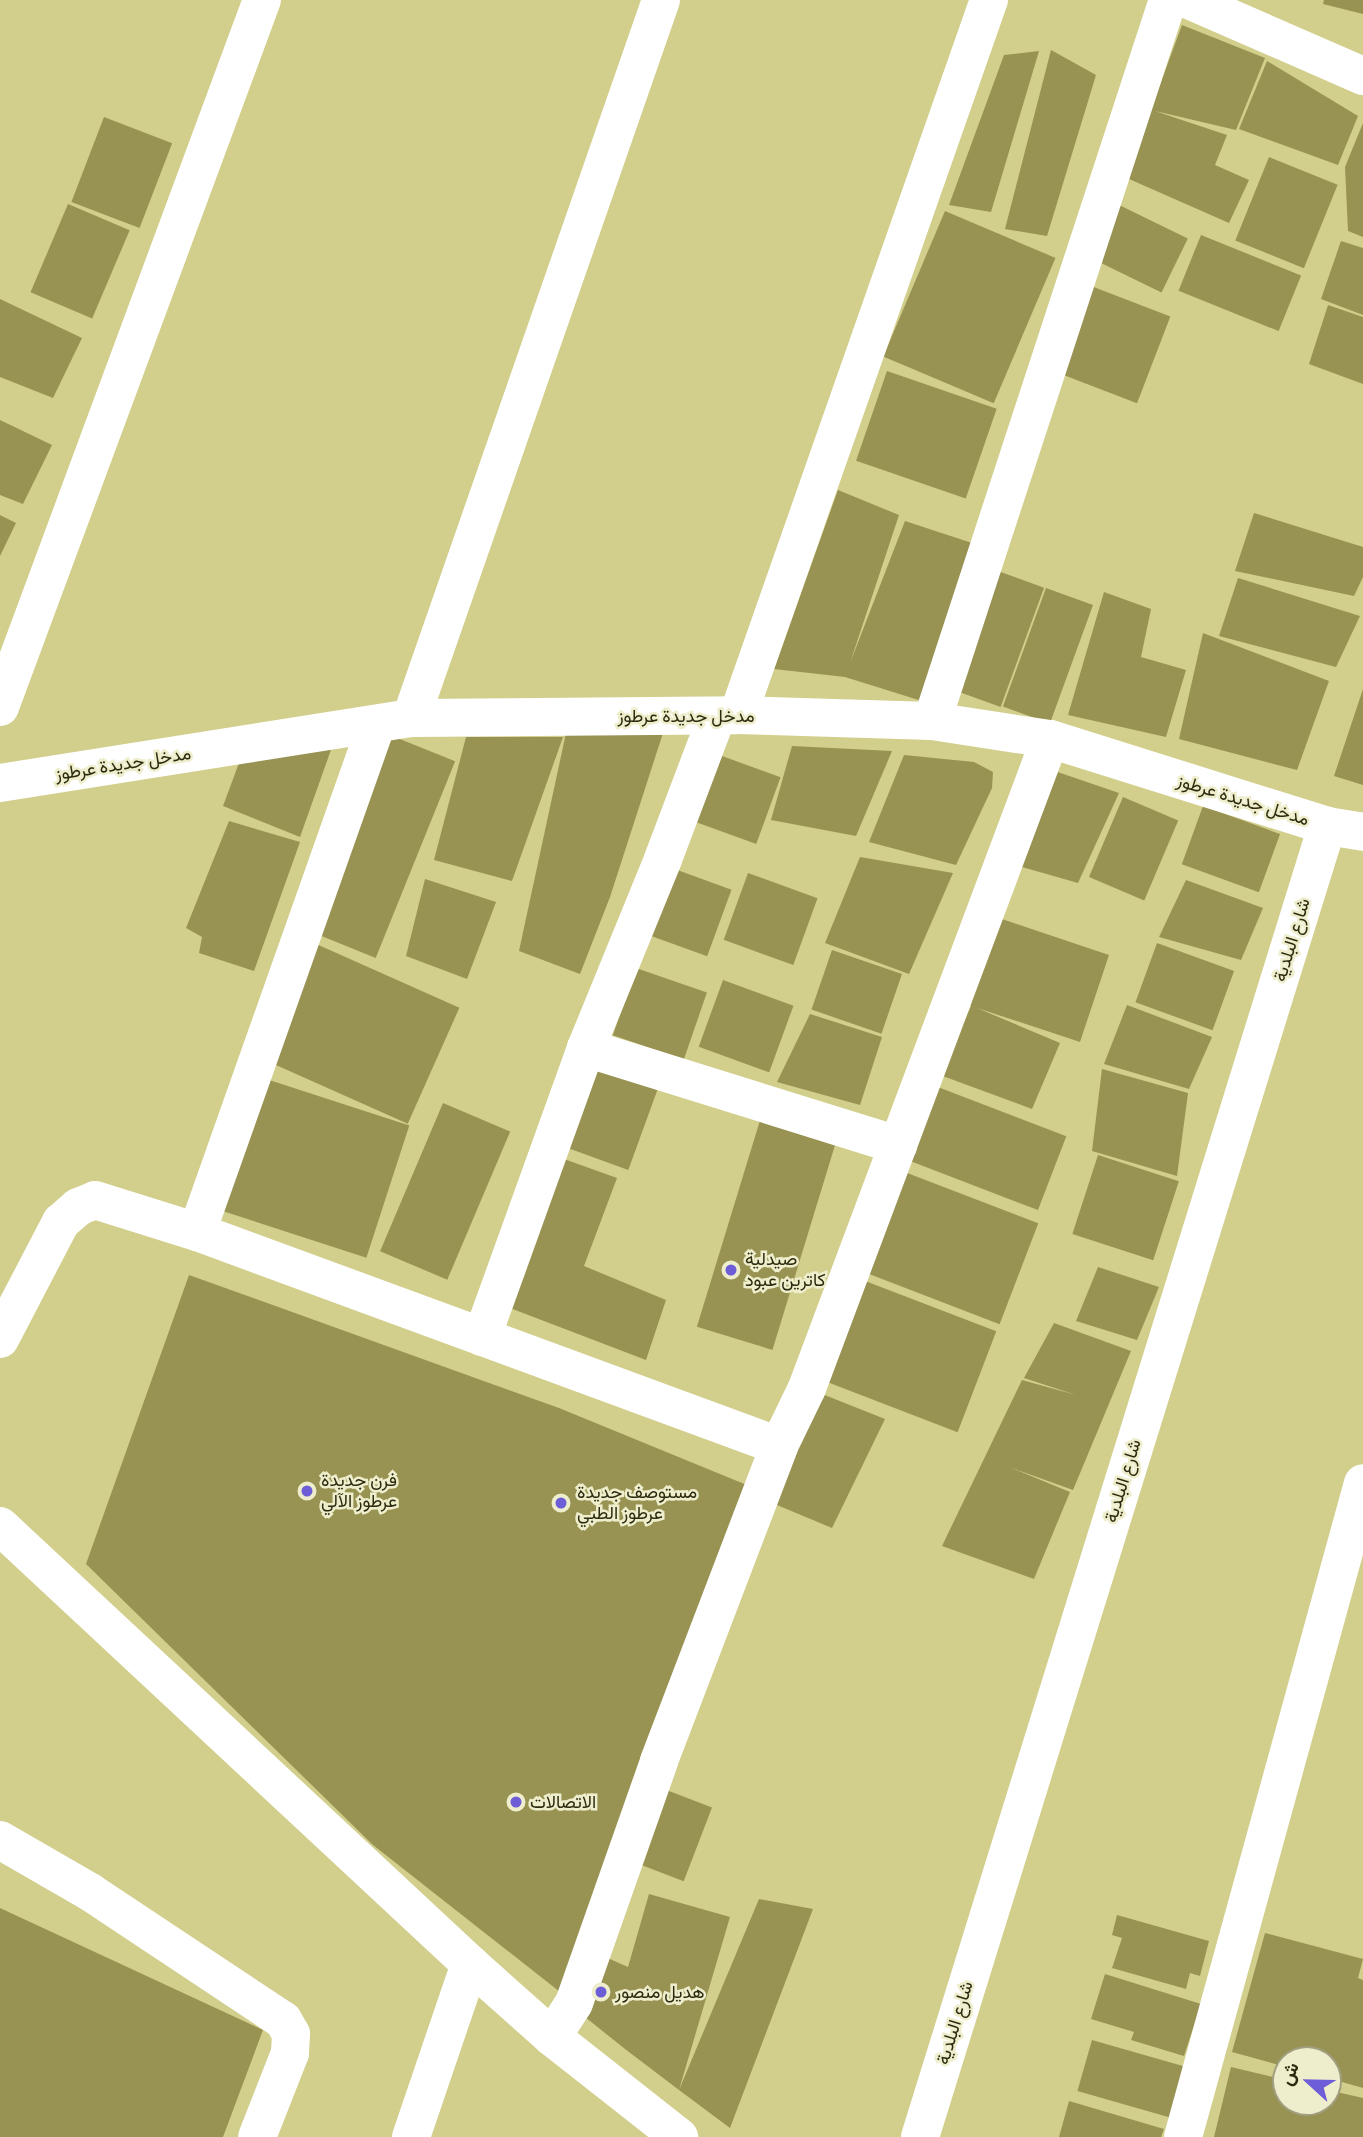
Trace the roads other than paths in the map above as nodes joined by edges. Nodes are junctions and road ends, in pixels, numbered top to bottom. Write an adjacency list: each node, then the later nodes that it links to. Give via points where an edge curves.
1 (262, 0): 6 (street)
2 (661, 0): 9 (street)
3 (989, 0): 7 (street)
4 (1191, 2): 5 (street); 8 (street)
5 (1363, 76)
6 (0, 707)
7 (727, 716): 8 (street, مدخل جديدة عرطوز); 9 (street, مدخل جديدة عرطوز); 13 (street)
8 (932, 721): 10 (street, مدخل جديدة عرطوز)
9 (393, 722): 11 (street, مدخل جديدة عرطوز); 15 (street)
10 (1049, 739): 12 (street, مدخل جديدة عرطوز); 14 (street)
11 (0, 783)
12 (1345, 829): 27 (street, شارع البلدية)
13 (586, 1048): 14 (street); 16 (street)
14 (898, 1145): 18 (street, via 807,1388)
15 (197, 1233): 16 (street); 17 (street, via 95,1200 78,1207 61,1222)
16 (482, 1337): 18 (street)
17 (0, 1339)
18 (779, 1446): 23 (street, via 659,1761 574,2003)
19 (1363, 1483): 28 (street)
20 (1, 1531): 22 (street)
21 (0, 1840): 24 (street, via 89,1892 283,2020 291,2034 290,2053)
22 (470, 1964): 23 (street); 25 (street)
23 (552, 2037): 26 (street)
24 (257, 2137)
25 (411, 2137)
26 (679, 2137)
27 (920, 2137)
28 (1183, 2137)

